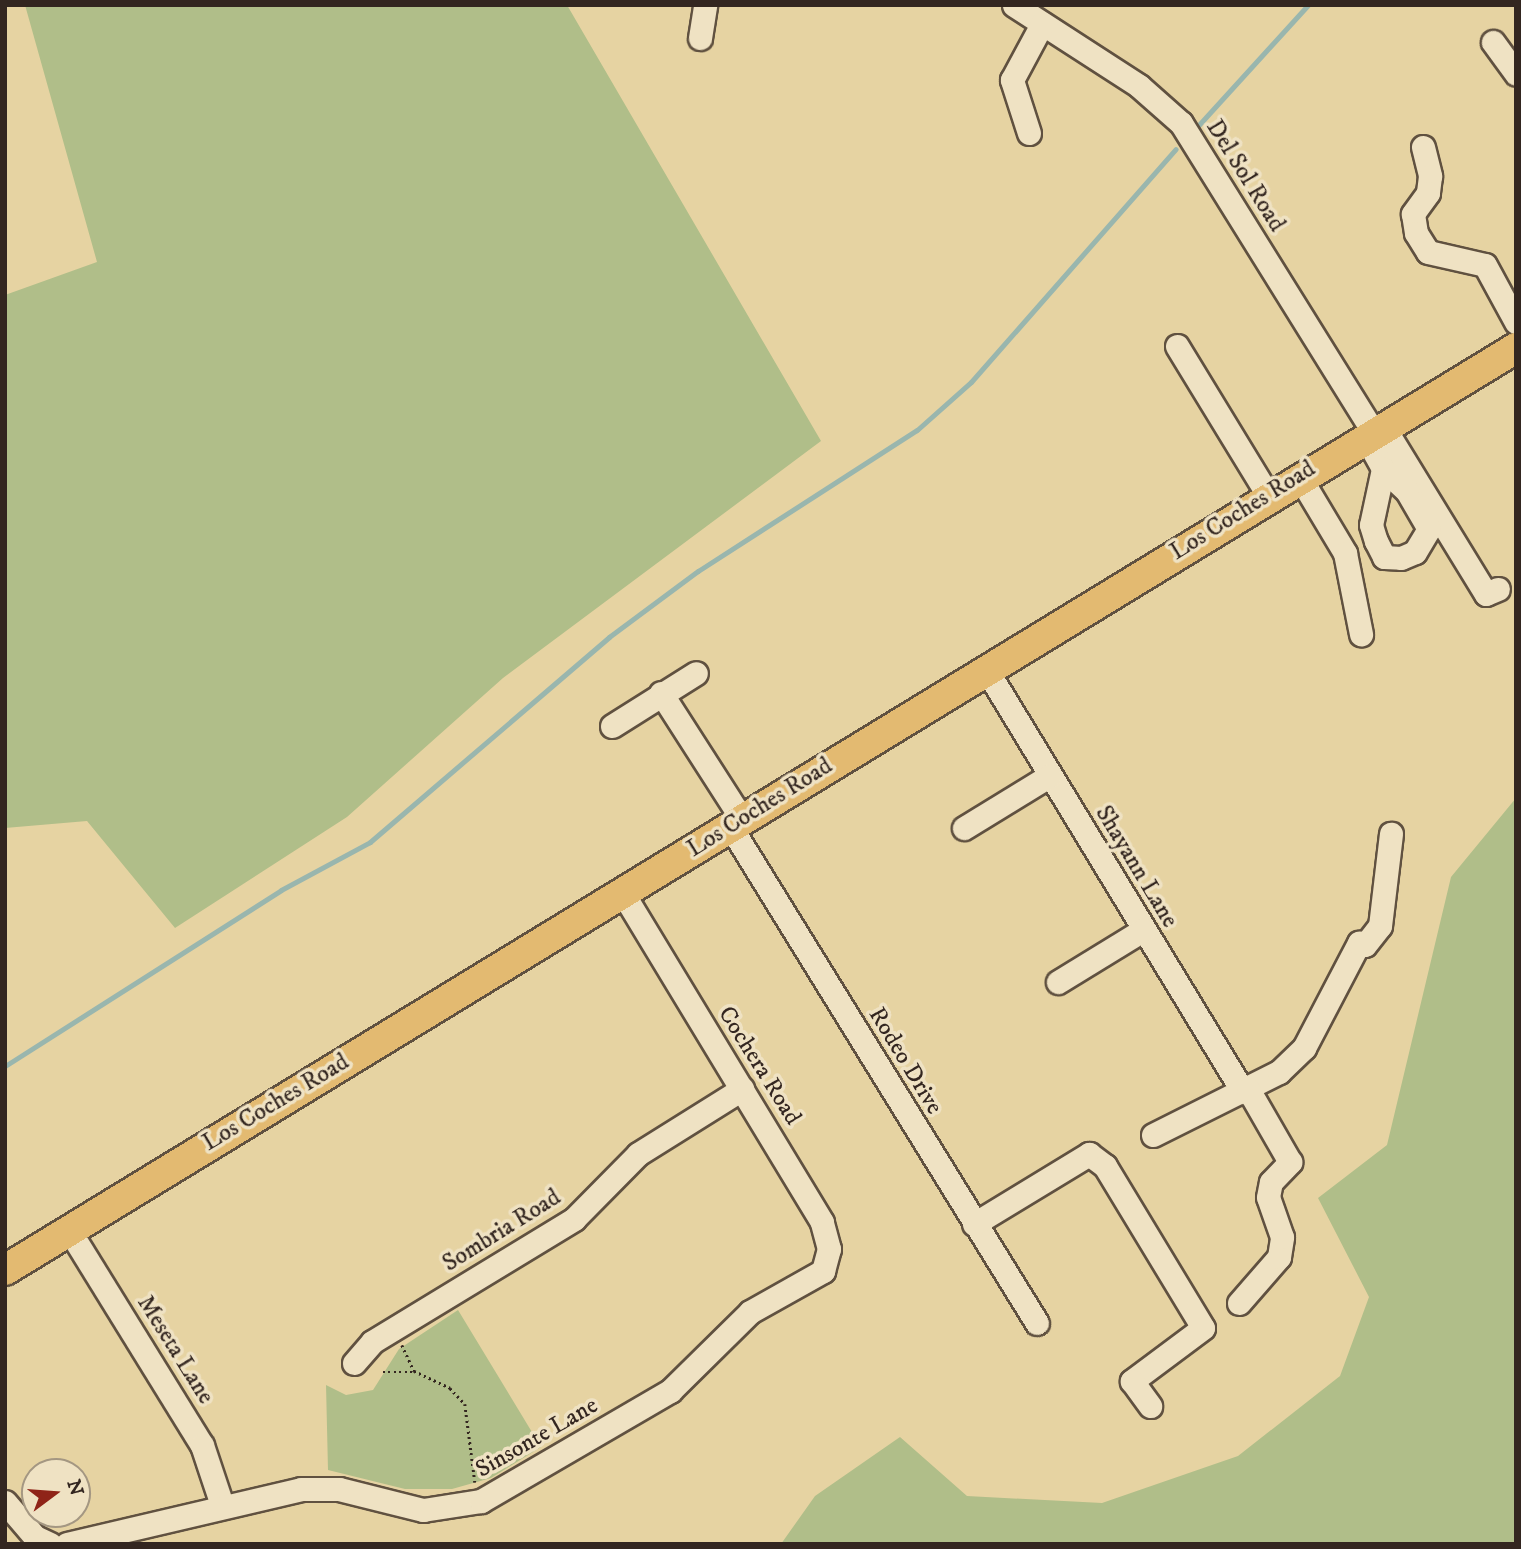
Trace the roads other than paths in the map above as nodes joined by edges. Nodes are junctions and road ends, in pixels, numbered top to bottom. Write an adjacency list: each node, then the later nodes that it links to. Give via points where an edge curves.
1 (705, 5): 4 (street)
2 (1014, 5): 3 (street, Del Sol Road)
3 (1042, 24): 7 (street, via 1012,80); 12 (street, Del Sol Road, via 1139,86 1181,123)
4 (699, 38)
5 (1493, 42): 6 (street)
6 (1516, 75)
7 (1029, 133)
8 (1423, 148): 9 (street, via 1430,176 1428,193 1413,214 1416,233 1428,252 1485,265)
9 (1516, 322)
10 (1177, 346): 15 (street)
11 (1516, 348): 12 (main road, Los Coches Road)
12 (1373, 431): 13 (street); 14 (main road, Los Coches Road); 16 (street, via 1486,594)
13 (1383, 469)
14 (1299, 476): 15 (main road, Los Coches Road); 17 (street, via 1345,554)
15 (1268, 495): 18 (main road, Los Coches Road)
16 (1498, 589)
17 (1361, 634)
18 (986, 669): 22 (street, Shayann Lane); 23 (main road, Los Coches Road)
19 (696, 673): 20 (street)
20 (661, 693): 21 (street); 23 (street, Rodeo Drive)
21 (612, 726)
22 (1049, 776): 24 (street); 27 (street, Shayann Lane)
23 (736, 823): 26 (main road, Los Coches Road); 32 (street, Rodeo Drive)
24 (964, 828)
25 (1391, 834): 30 (street, via 1380,926 1365,944 1359,943 1304,1048)
26 (623, 893): 29 (street, Cochera Road); 33 (main road, Los Coches Road)
27 (1143, 930): 28 (street); 30 (street, Shayann Lane)
28 (1058, 982)
29 (742, 1089): 35 (street, Cochera Road, via 825,1229 829,1256); 38 (street, Sombria Road, via 638,1154 574,1219 372,1342)
30 (1245, 1090): 31 (street); 36 (street, Shayann Lane, via 1290,1162 1271,1182 1268,1197 1282,1237 1279,1257)
31 (1153, 1135)
32 (974, 1224): 37 (street, Rodeo Drive); 39 (street, via 1089,1154 1105,1166 1203,1328 1132,1381)
33 (69, 1230): 34 (main road, Los Coches Road); 41 (street, Meseta Lane, via 202,1445)
34 (5, 1270)
35 (823, 1272): 41 (street, Sinsonte Lane, via 750,1312 670,1391 491,1497 423,1510 321,1488)
36 (1239, 1303)
37 (1037, 1323)
38 (354, 1363)
39 (1150, 1406)
40 (5, 1502): 42 (street, via 35,1537)
41 (222, 1505): 43 (street, Sinsonte Lane)
42 (50, 1544)
43 (67, 1544)

